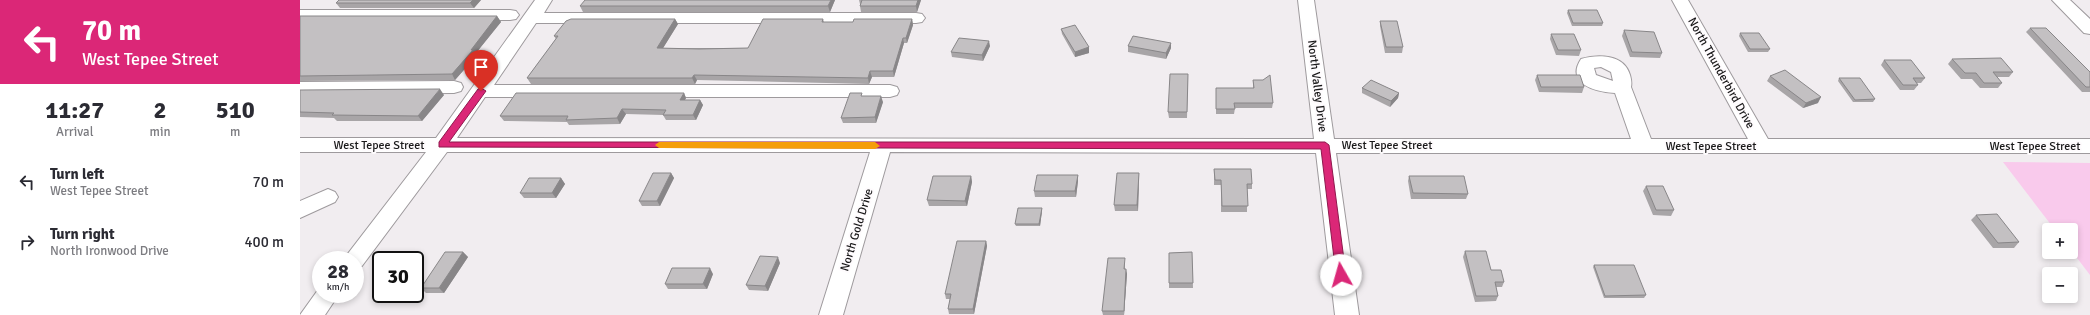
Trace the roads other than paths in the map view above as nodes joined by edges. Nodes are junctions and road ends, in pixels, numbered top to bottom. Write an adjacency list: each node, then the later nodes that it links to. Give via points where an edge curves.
1 (544, 0): 7 (street)
2 (1306, 0): 17 (street, North Valley Drive)
3 (1680, 0): 20 (street, North Thunderbird Drive)
4 (2060, 0): 9 (street)
5 (300, 15): 6 (street)
6 (510, 15)
7 (532, 18): 8 (street); 14 (street)
8 (916, 18)
9 (2090, 30)
10 (454, 87): 12 (street)
11 (1622, 87): 19 (street)
12 (300, 88)
13 (890, 90): 14 (street)
14 (481, 91): 16 (street)
15 (300, 145): 16 (street, West Tepee Street)
16 (442, 145): 18 (street, West Tepee Street); 24 (street)
17 (1325, 145): 18 (street, West Tepee Street); 19 (street, West Tepee Street); 28 (street, North Valley Drive)
18 (882, 146): 27 (street, North Gold Drive)
19 (1644, 146): 20 (street, West Tepee Street)
20 (1762, 146): 21 (street, West Tepee Street)
21 (2090, 146)
22 (328, 197): 23 (street)
23 (300, 210)
24 (361, 251)
25 (321, 303): 26 (street)
26 (312, 315)
27 (831, 315)
28 (1347, 315)

